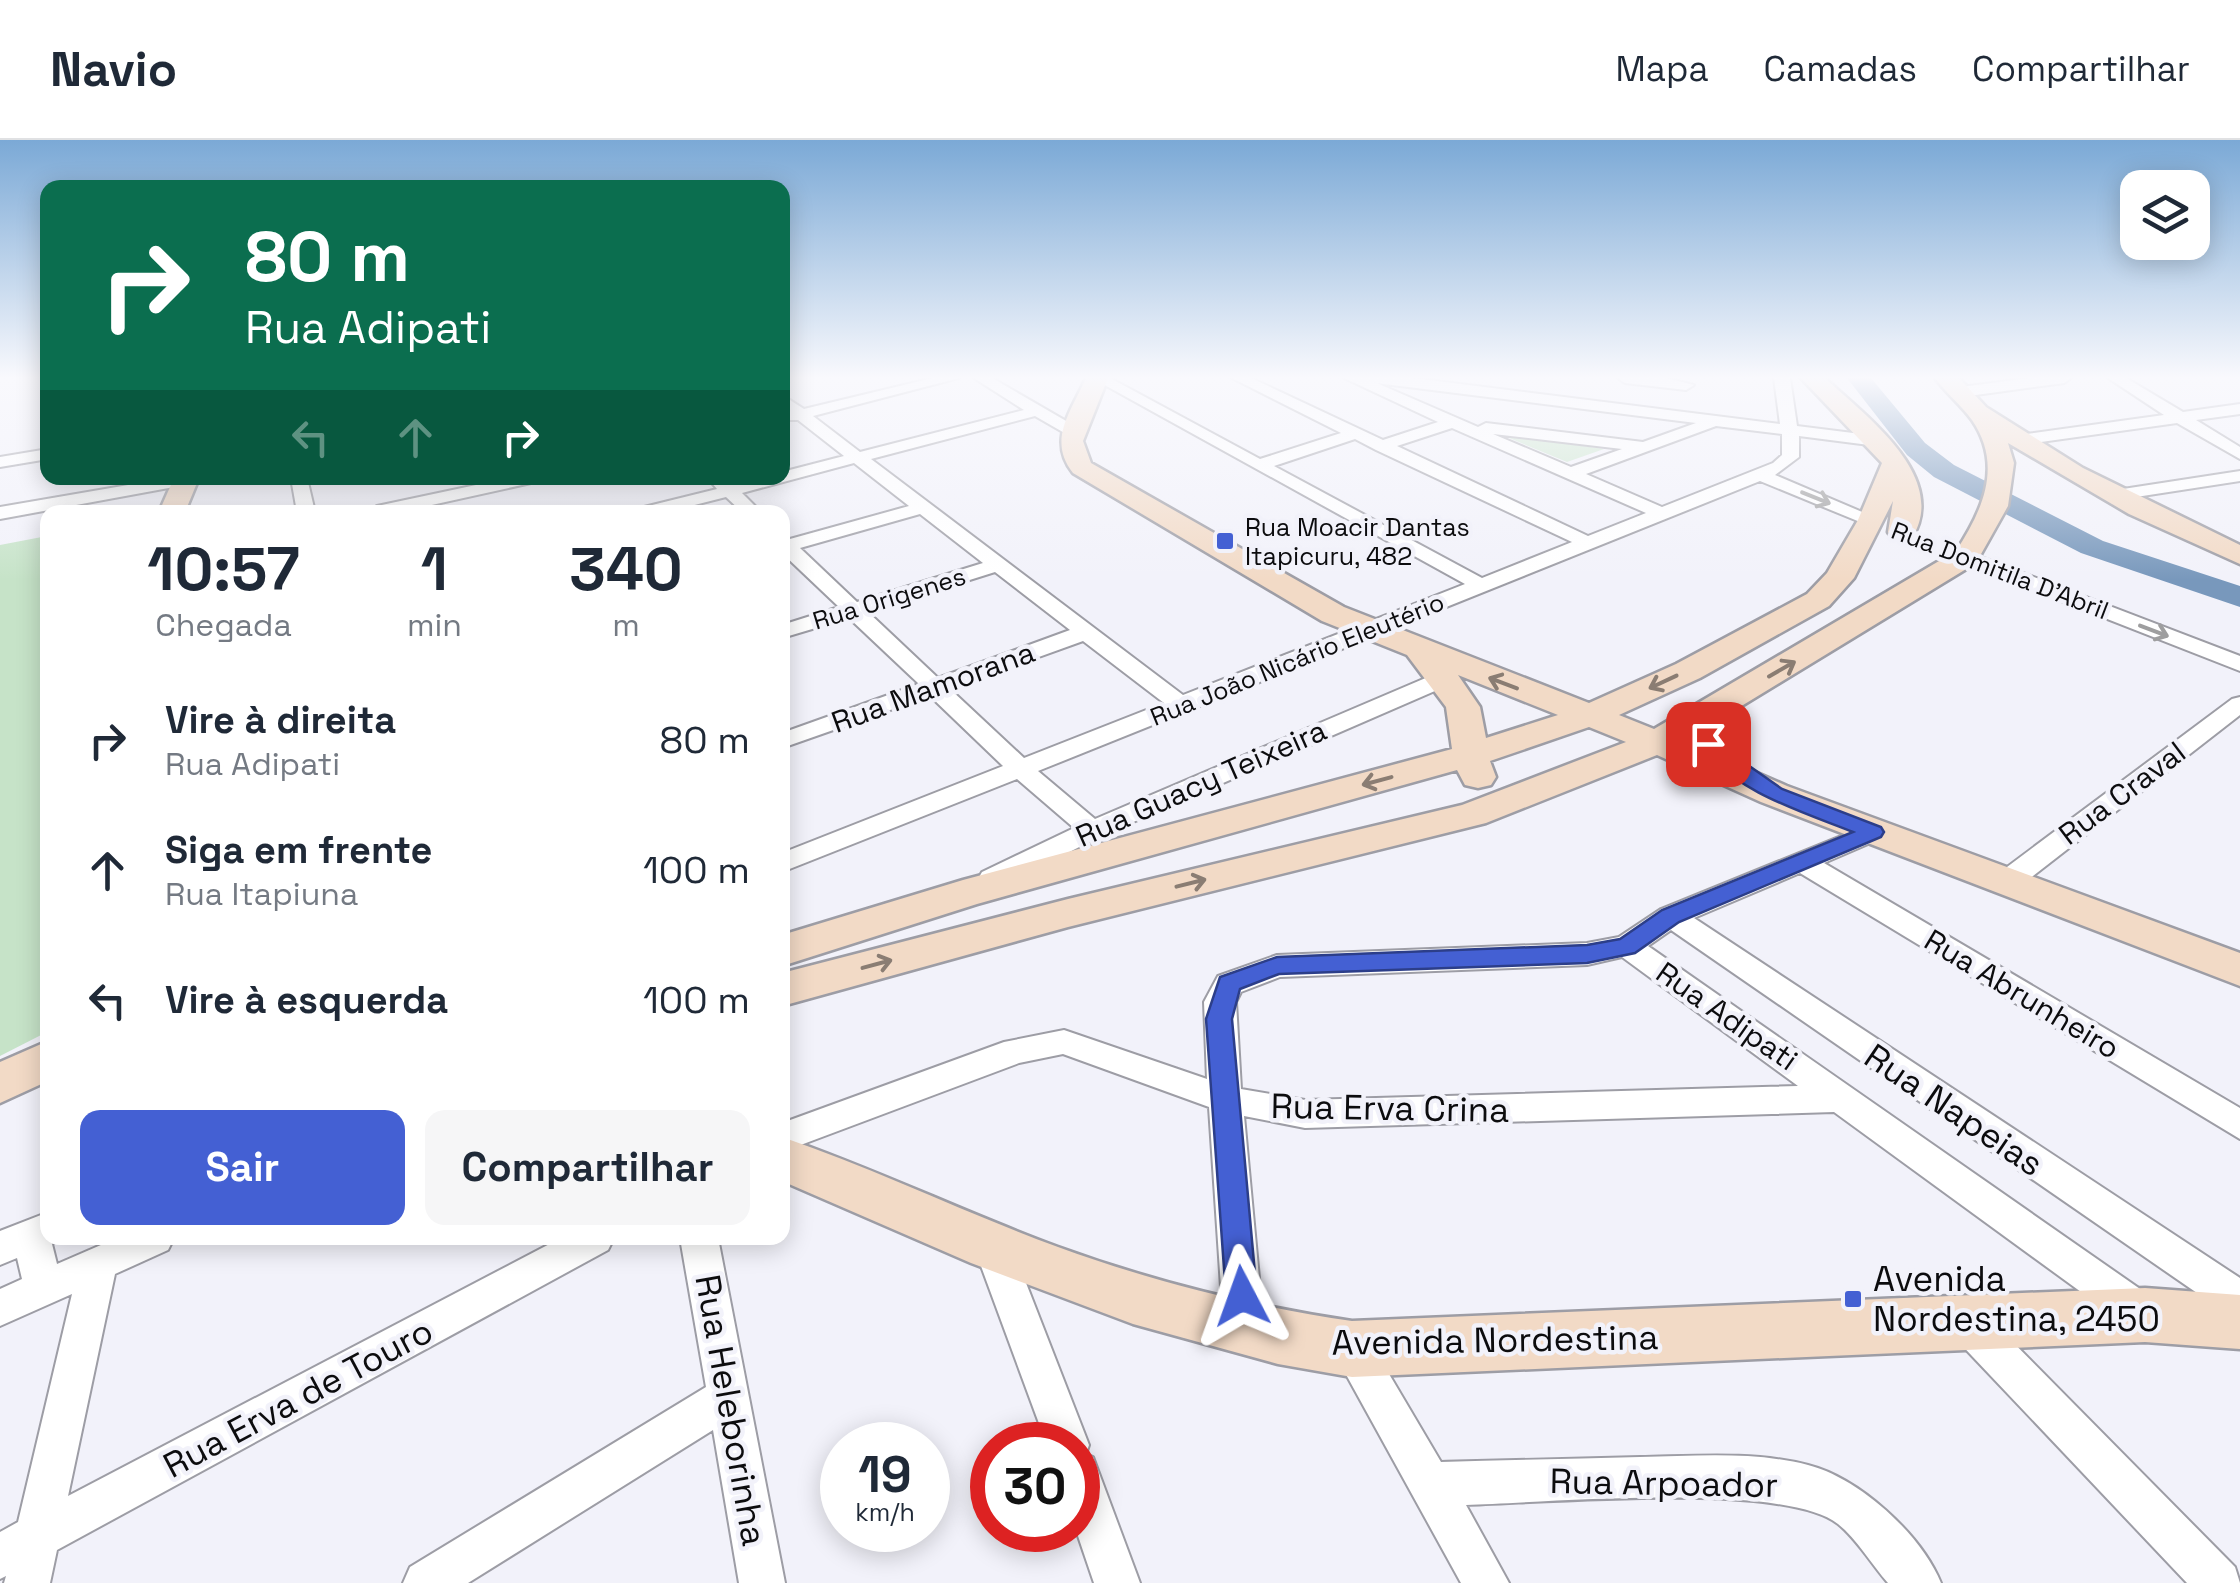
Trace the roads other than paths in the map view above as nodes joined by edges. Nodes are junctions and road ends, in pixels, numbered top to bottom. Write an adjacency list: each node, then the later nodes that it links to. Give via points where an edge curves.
1 (838, 445): 16 (street)
2 (906, 445): 16 (street)
3 (1072, 445): 49 (street, via 1075,460 1092,477)
4 (1225, 445): 18 (street)
5 (1320, 445): 18 (street)
6 (1503, 445): 20 (street)
7 (1631, 445): 14 (street)
8 (1650, 445): 14 (street)
9 (1790, 445): 22 (street, Rua João Nicário Eleutério, via 1790,457)
10 (1880, 445): 19 (street)
11 (1995, 445): 44 (street, via 2004,480 1995,512)
12 (2028, 445): 29 (street)
13 (1382, 446): 40 (street)
14 (1645, 447): 20 (street)
15 (40, 452): 17 (street)
16 (858, 458): 21 (street); 35 (street)
17 (0, 462)
18 (1260, 464): 46 (street)
19 (1893, 465): 38 (street); 39 (street, via 1907,484)
20 (1569, 474): 37 (street)
21 (790, 475)
22 (1761, 475): 37 (street, Rua João Nicário Eleutério); 38 (street, Rua Domitila D'Abril, one-way to 38)
23 (2240, 476): 29 (street)
24 (153, 485): 30 (street)
25 (460, 485): 31 (street)
26 (724, 485): 28 (street)
27 (750, 485): 28 (street)
28 (730, 490): 32 (street); 33 (street)
29 (2110, 496): 43 (street)
30 (44, 505)
31 (398, 505)
32 (673, 505)
33 (745, 505)
34 (40, 506): 36 (street)
35 (922, 508): 41 (street); 45 (street)
36 (0, 513)
37 (1660, 513): 40 (street, Rua João Nicário Eleutério)
38 (1872, 520): 39 (street, Rua Domitila D'Abril); 57 (street, one-way to 57, via 1839,578 1818,600)
39 (1902, 532): 44 (street, Rua Domitila D'Abril)
40 (1586, 542): 46 (street, Rua João Nicário Eleutério)
41 (790, 543)
42 (790, 550): 47 (street)
43 (2240, 555)
44 (1966, 558): 52 (street, Rua Domitila D'Abril, one-way to 52); 58 (street, one-way to 44)
45 (996, 565): 47 (street, Rua Origenes); 50 (street)
46 (1482, 585): 49 (street, Rua João Nicário Eleutério)
47 (855, 609): 48 (street, Rua Origenes); 54 (street)
48 (790, 629)
49 (1366, 630): 51 (street); 56 (street, Rua João Nicário Eleutério)
50 (1084, 633): 54 (street, Rua Mamorana); 56 (street)
51 (1416, 650): 53 (street); 57 (street, one-way to 51)
52 (2240, 664)
53 (1443, 678): 61 (street, via 1464,709); 66 (street, Rua Guacy Teixeira)
54 (934, 687): 59 (street, Rua Mamorana); 62 (street)
55 (2240, 704): 70 (street, Rua Craval)
56 (1183, 706): 62 (street, Rua João Nicário Eleutério)
57 (1590, 716): 60 (street); 61 (street)
58 (1698, 718): 60 (street); 64 (street, via 1720,757)
59 (790, 737)
60 (1657, 742): 63 (street); 64 (street)
61 (1471, 755): 65 (street, via 1482,781); 71 (street, one-way to 71)
62 (1022, 770): 66 (street); 68 (street, Rua João Nicário Eleutério)
63 (1578, 777): 64 (street, via 1688,773); 65 (street)
64 (1774, 794): 67 (street)
65 (1518, 800): 76 (street, one-way to 65)
66 (1092, 830): 71 (street, Rua Guacy Teixeira)
67 (1873, 832): 69 (street); 70 (street)
68 (790, 860)
69 (1803, 862): 72 (street); 81 (street, Rua Abrunheiro)
70 (2005, 883): 75 (street)
71 (963, 894): 74 (street)
72 (1671, 916): 73 (street); 91 (street, Rua Napeias)
73 (1627, 946): 79 (street, Rua Adipati); 80 (street, Rua Adipati, via 1587,954 1277,966 1238,978 1220,1002)
74 (790, 948)
75 (2240, 970)
76 (790, 988)
77 (40, 1064): 78 (street)
78 (0, 1084)
79 (1844, 1098): 80 (street, Rua Erva Crina, via 1322,1114); 93 (street, Rua Adipati)
80 (1224, 1099): 82 (street, Rua Erva Crina, via 1064,1042 959,1070); 96 (street)
81 (2240, 1125)
82 (790, 1135)
83 (790, 1161): 88 (street, Avenida Nordestina)
84 (26, 1237): 90 (street)
85 (138, 1245): 89 (street)
86 (582, 1245): 102 (street, Rua Erva de Touro)
87 (700, 1245): 98 (street, Rua Heleborinha)
88 (994, 1247): 96 (street, Avenida Nordestina); 99 (street)
89 (98, 1263): 90 (street); 102 (street)
90 (43, 1287): 92 (street)
91 (2240, 1300)
92 (0, 1308)
93 (2145, 1315): 94 (street, Avenida Nordestina); 95 (street, Avenida Nordestina)
94 (2240, 1322)
95 (1968, 1324): 97 (street, Avenida Nordestina); 110 (street)
96 (1244, 1332): 97 (street, Avenida Nordestina)
97 (1352, 1350): 100 (street)
98 (730, 1396): 105 (street); 106 (street, Rua Heleborinha)
99 (1059, 1422)
100 (1431, 1484): 108 (street); 109 (street, Rua Arpoador, via 1705,1477 1810,1487 1854,1509)
101 (1100, 1533): 107 (street)
102 (39, 1536): 103 (street, Rua Erva de Touro); 104 (street)
103 (0, 1556)
104 (27, 1583)
105 (426, 1583)
106 (762, 1583)
107 (1118, 1583)
108 (1486, 1583)
109 (1918, 1583)
110 (2219, 1583)

